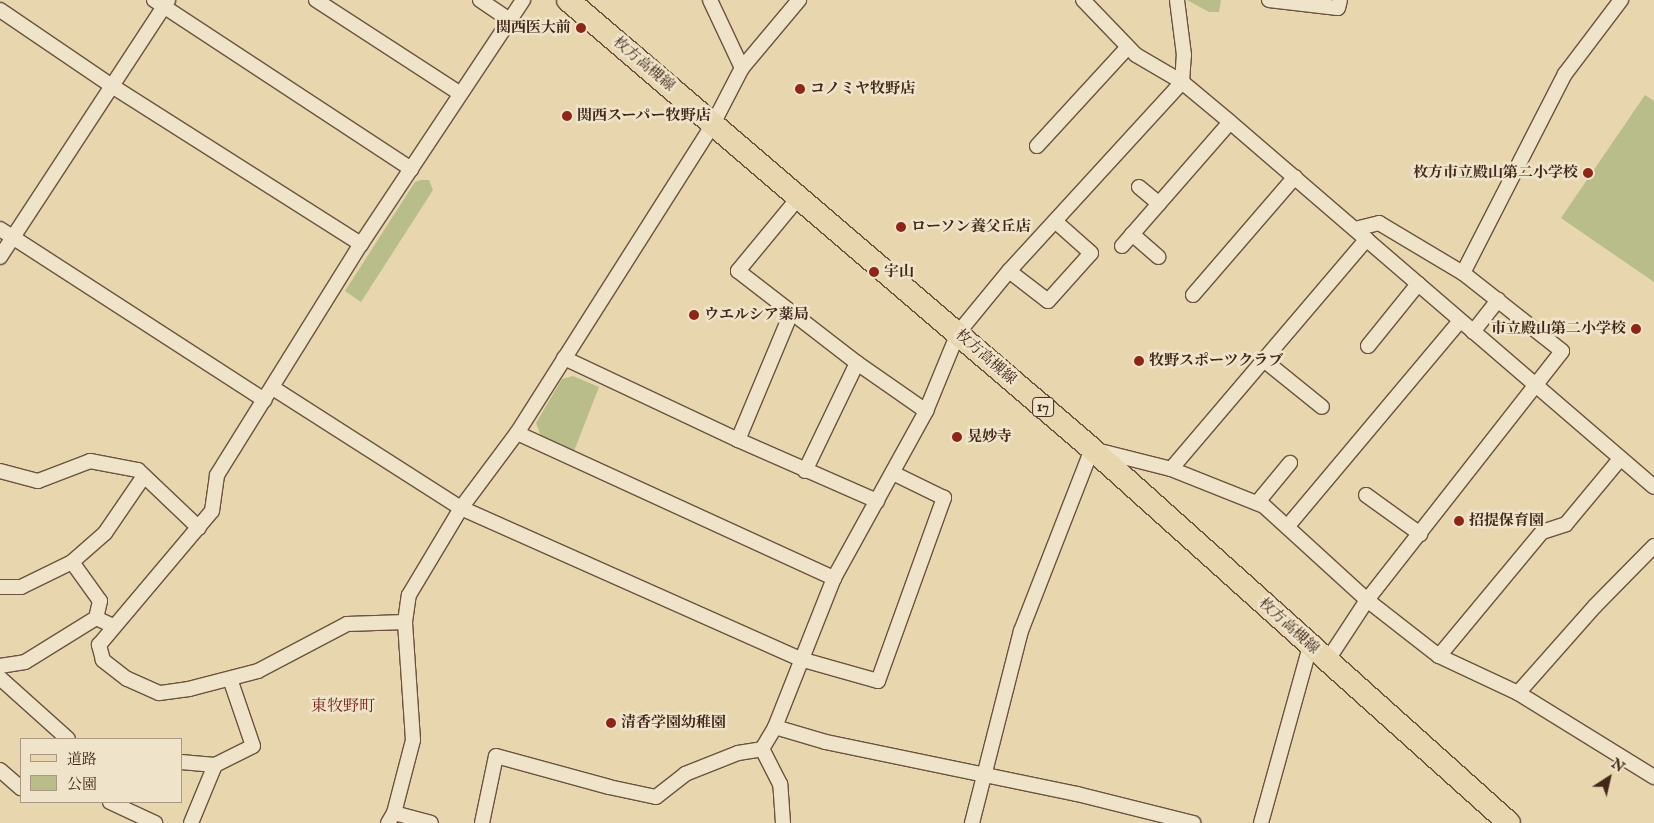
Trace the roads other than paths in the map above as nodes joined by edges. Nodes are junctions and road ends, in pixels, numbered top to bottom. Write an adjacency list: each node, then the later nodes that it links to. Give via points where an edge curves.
1 (316, 0): 19 (street)
2 (480, 0): 14 (street)
3 (524, 0): 14 (street)
4 (568, 0): 20 (main road, 枚方高槻線 / 17)
5 (710, 0): 16 (street)
6 (799, 0): 16 (street)
7 (1084, 0): 15 (street)
8 (1177, 0): 17 (street, via 1184,55)
9 (1269, 0): 10 (street, via 1338,8)
10 (1340, 0)
11 (1621, 0): 39 (street, via 1565,74)
12 (162, 2): 18 (street); 23 (street)
13 (0, 10): 18 (street)
14 (510, 20): 19 (street)
15 (1128, 47): 17 (street, via 1136,56); 22 (street)
16 (742, 68): 20 (street)
17 (1182, 82): 21 (street); 28 (street)
18 (112, 86): 32 (street); 34 (street)
19 (459, 93): 23 (street)
20 (714, 122): 26 (main road, 枚方高槻線 / 17); 48 (street)
21 (1230, 122): 24 (street); 27 (street)
22 (1037, 146)
23 (411, 169): 34 (street)
24 (1295, 177): 30 (street); 41 (street)
25 (1139, 187): 27 (street)
26 (799, 197): 43 (street, via 738,271); 46 (main road, 枚方高槻線 / 17)
27 (1159, 204): 31 (street)
28 (1055, 221): 38 (street); 38 (street, via 1091,252 1048,301)
29 (0, 229): 32 (street)
30 (1355, 229): 33 (street); 39 (street, via 1379,223)
31 (1132, 234): 35 (street); 37 (street)
32 (12, 238): 36 (street); 53 (street)
33 (1367, 239): 40 (street); 49 (street)
34 (361, 244): 51 (street)
35 (1122, 246)
36 (0, 257)
37 (1158, 257)
38 (1009, 271): 46 (street)
39 (1463, 273): 42 (street)
40 (1418, 284): 44 (street); 47 (street)
41 (1193, 295)
42 (1498, 300): 45 (street); 52 (street, via 1562,351)
43 (791, 313): 50 (street); 57 (street)
44 (1460, 321): 45 (street); 71 (street)
45 (1473, 332): 52 (street)
46 (958, 333): 55 (street); 58 (main road, 枚方高槻線 / 17)
47 (1368, 346)
48 (564, 358): 56 (street); 57 (street)
49 (1265, 361): 54 (street); 61 (street)
50 (857, 363): 55 (street); 63 (street)
51 (273, 388): 53 (street); 70 (street)
52 (1536, 388): 59 (street); 73 (street)
53 (264, 400): 72 (street, via 217,475 212,511)
54 (1322, 406)
55 (926, 411): 64 (street)
56 (517, 433): 70 (street); 76 (street)
57 (738, 440): 63 (street)
58 (1092, 449): 61 (street); 82 (main road, 枚方高槻線 / 17); 95 (street, via 1020,631)
59 (1620, 458): 66 (street); 83 (street, via 1566,524 1542,532)
60 (1290, 463): 69 (street)
61 (1171, 469): 69 (street)
62 (0, 471): 65 (street, via 38,481 90,461 138,470)
63 (805, 471): 68 (street)
64 (893, 473): 68 (street); 84 (street, via 944,498 878,681)
65 (144, 476): 72 (street); 75 (street, via 105,533)
66 (1654, 487)
67 (1366, 495): 73 (street)
68 (877, 501): 76 (street)
69 (1257, 503): 71 (street)
70 (462, 508): 80 (street, via 409,595); 84 (street)
71 (1288, 527): 78 (street)
72 (199, 528): 81 (street)
73 (1420, 534): 78 (street)
74 (1654, 546): 88 (street)
75 (72, 562): 77 (street, via 21,587); 79 (street, via 100,600)
76 (834, 578): 84 (street)
77 (0, 587)
78 (1367, 600): 82 (street); 83 (street)
79 (96, 618): 81 (street); 85 (street, via 25,662)
80 (405, 622): 87 (street, via 347,624 258,671); 99 (street, via 413,740)
81 (113, 626): 87 (street, via 99,645 103,660 127,679 159,693)
82 (1319, 653): 107 (street); 108 (main road, 枚方高槻線 / 17)
83 (1439, 656): 88 (street)
84 (800, 659): 89 (street)
85 (0, 666)
86 (0, 678): 90 (street)
87 (230, 679): 93 (street, via 253,746)
88 (1518, 693): 96 (street)
89 (775, 726): 91 (street); 95 (street, via 826,742)
90 (64, 738)
91 (762, 749): 103 (street, via 738,753 685,774 656,797 496,756); 104 (street, via 780,784)
92 (182, 762): 93 (street)
93 (215, 765): 101 (street)
94 (0, 770): 97 (street)
95 (986, 774): 105 (street); 106 (street)
96 (1654, 777)
97 (20, 787)
98 (112, 803): 100 (street)
99 (391, 818): 102 (street)
100 (155, 823)
101 (191, 823)
102 (431, 823)
103 (482, 823)
104 (783, 823)
105 (972, 823)
106 (1193, 823)
107 (1261, 823)
108 (1509, 823)

